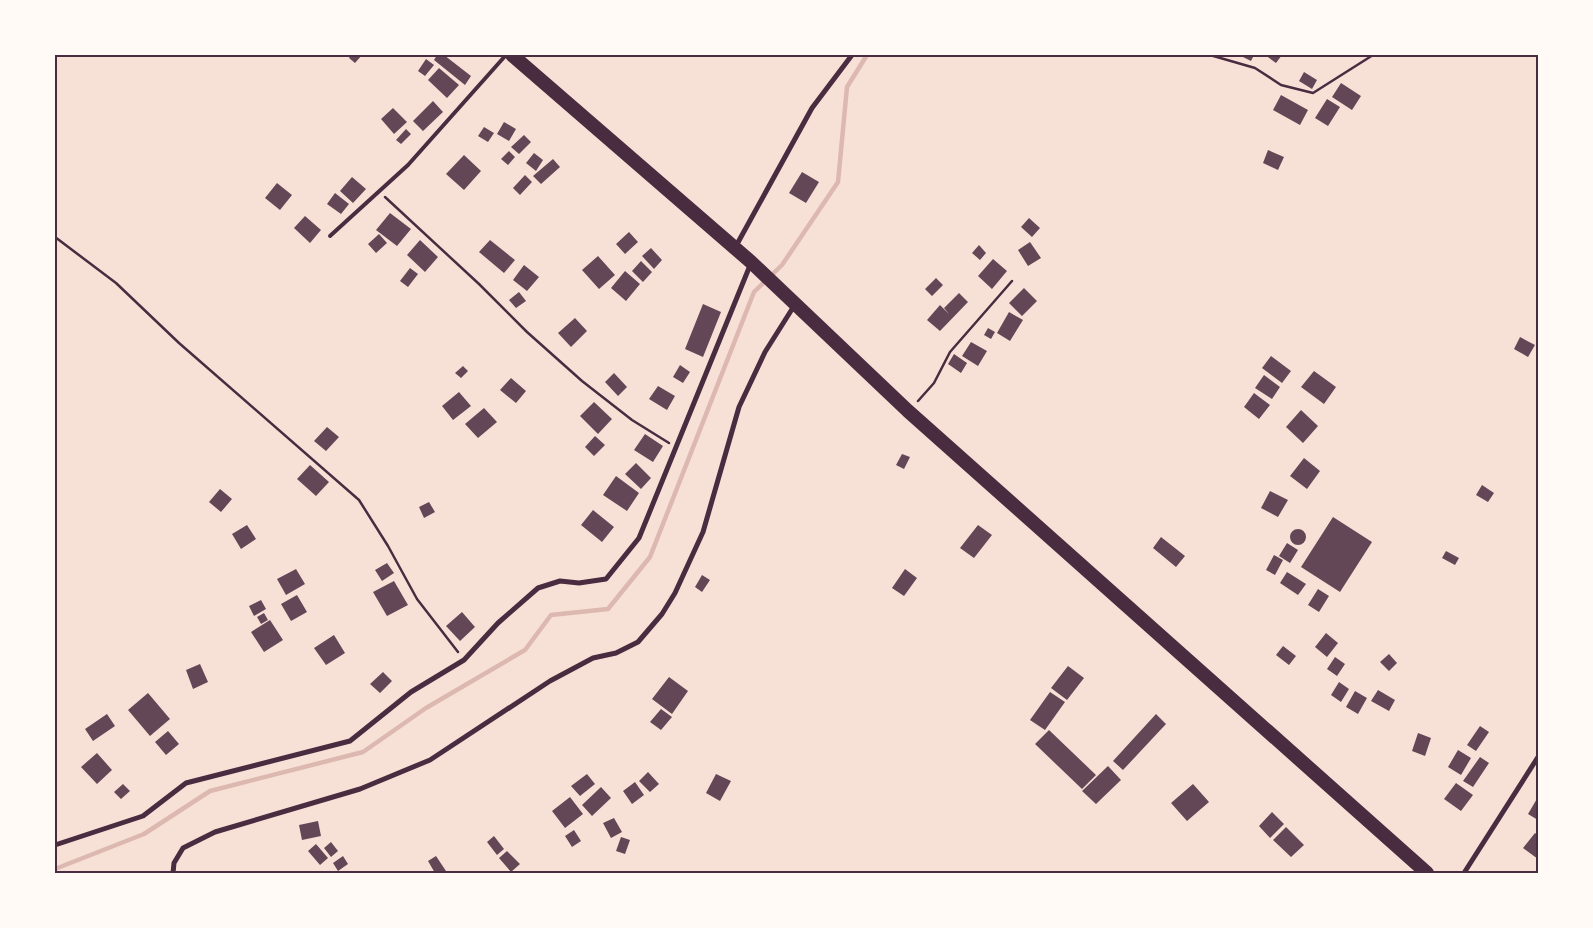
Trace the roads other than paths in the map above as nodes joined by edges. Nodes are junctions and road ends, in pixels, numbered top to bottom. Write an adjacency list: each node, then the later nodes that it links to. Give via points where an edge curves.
1 (506, 55): 4 (lane, via 431,140)
2 (512, 55): 5 (highway)
3 (852, 55): 5 (street, via 812,108)
4 (330, 236)
5 (734, 248): 6 (highway)
6 (755, 266): 7 (highway); 9 (street, via 639,538 606,579 579,583 560,581 538,588 498,623 464,660 411,692 350,741 186,783 144,816)
7 (791, 300): 10 (street, via 739,407 703,532 675,593 638,642 616,653 593,658 550,681 430,760 360,789 214,832 184,848 174,863); 11 (highway, via 908,411)
8 (1538, 757): 12 (street)
9 (55, 845)
10 (173, 873)
11 (1427, 873)
12 (1464, 873)

